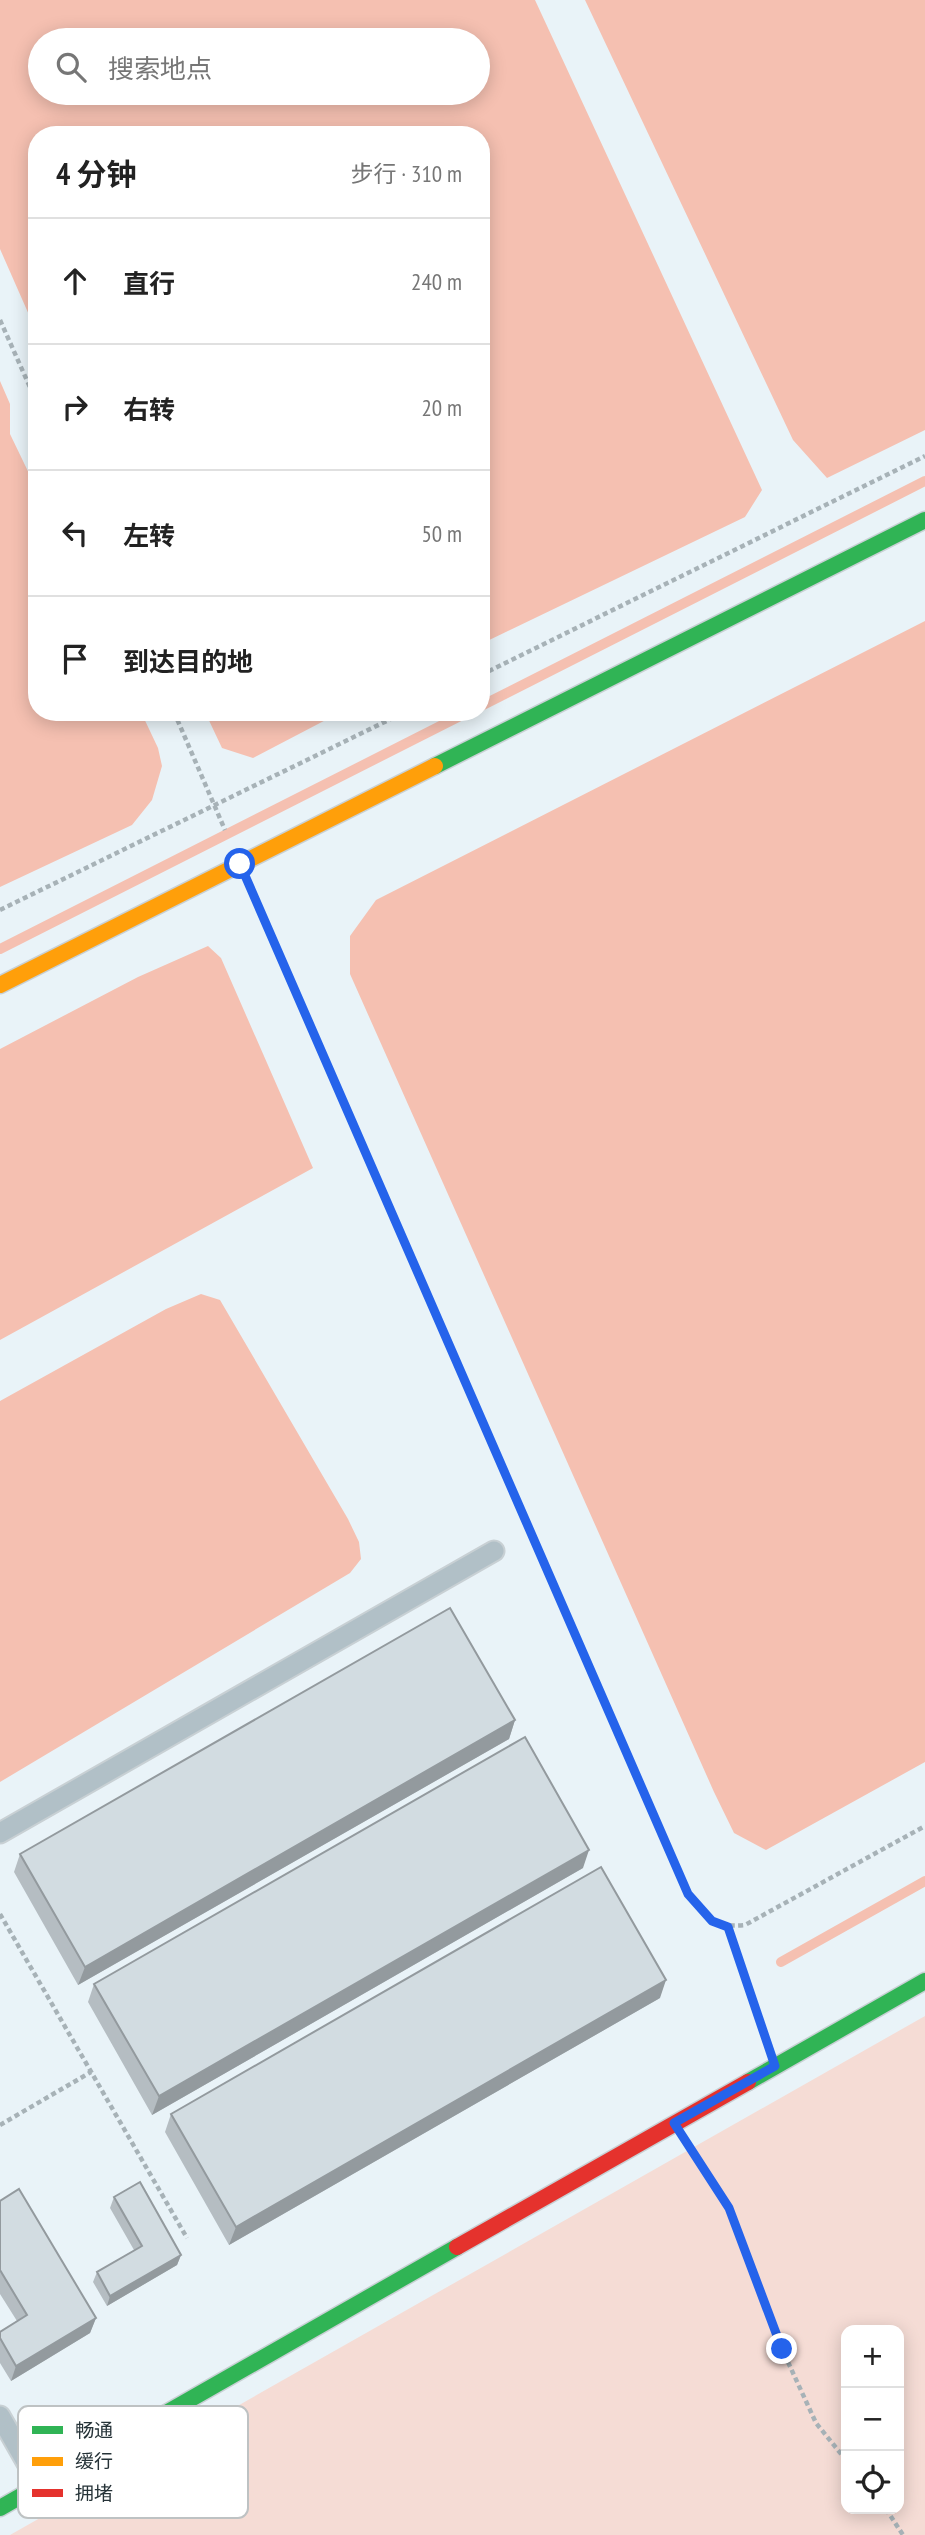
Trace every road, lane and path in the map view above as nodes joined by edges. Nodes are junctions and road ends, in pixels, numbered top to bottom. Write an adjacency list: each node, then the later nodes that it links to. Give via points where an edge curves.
1 (0, 320): 2 (path)
2 (28, 383)
3 (925, 456): 5 (path)
4 (925, 520): 10 (street)
5 (490, 671)
6 (178, 721): 8 (path)
7 (387, 721): 8 (path)
8 (215, 805): 9 (path); 11 (path)
9 (220, 818)
10 (240, 864): 12 (street); 17 (path, via 688,1894 712,1921)
11 (0, 910)
12 (0, 985)
13 (494, 1551): 15 (lane)
14 (925, 1826): 17 (path, via 745,1925)
15 (0, 1833)
16 (0, 1914): 20 (path)
17 (728, 1927): 19 (path)
18 (925, 1981): 19 (street)
19 (775, 2066): 21 (street)
20 (91, 2072): 22 (path); 23 (path)
21 (674, 2123): 24 (street); 27 (path, via 729,2208 782,2349 816,2423)
22 (0, 2124)
23 (187, 2238)
24 (180, 2406)
25 (0, 2416): 26 (lane)
26 (18, 2448)
27 (841, 2454)
28 (18, 2498): 29 (street)
29 (0, 2508)
30 (889, 2514): 31 (path)
31 (902, 2535)

